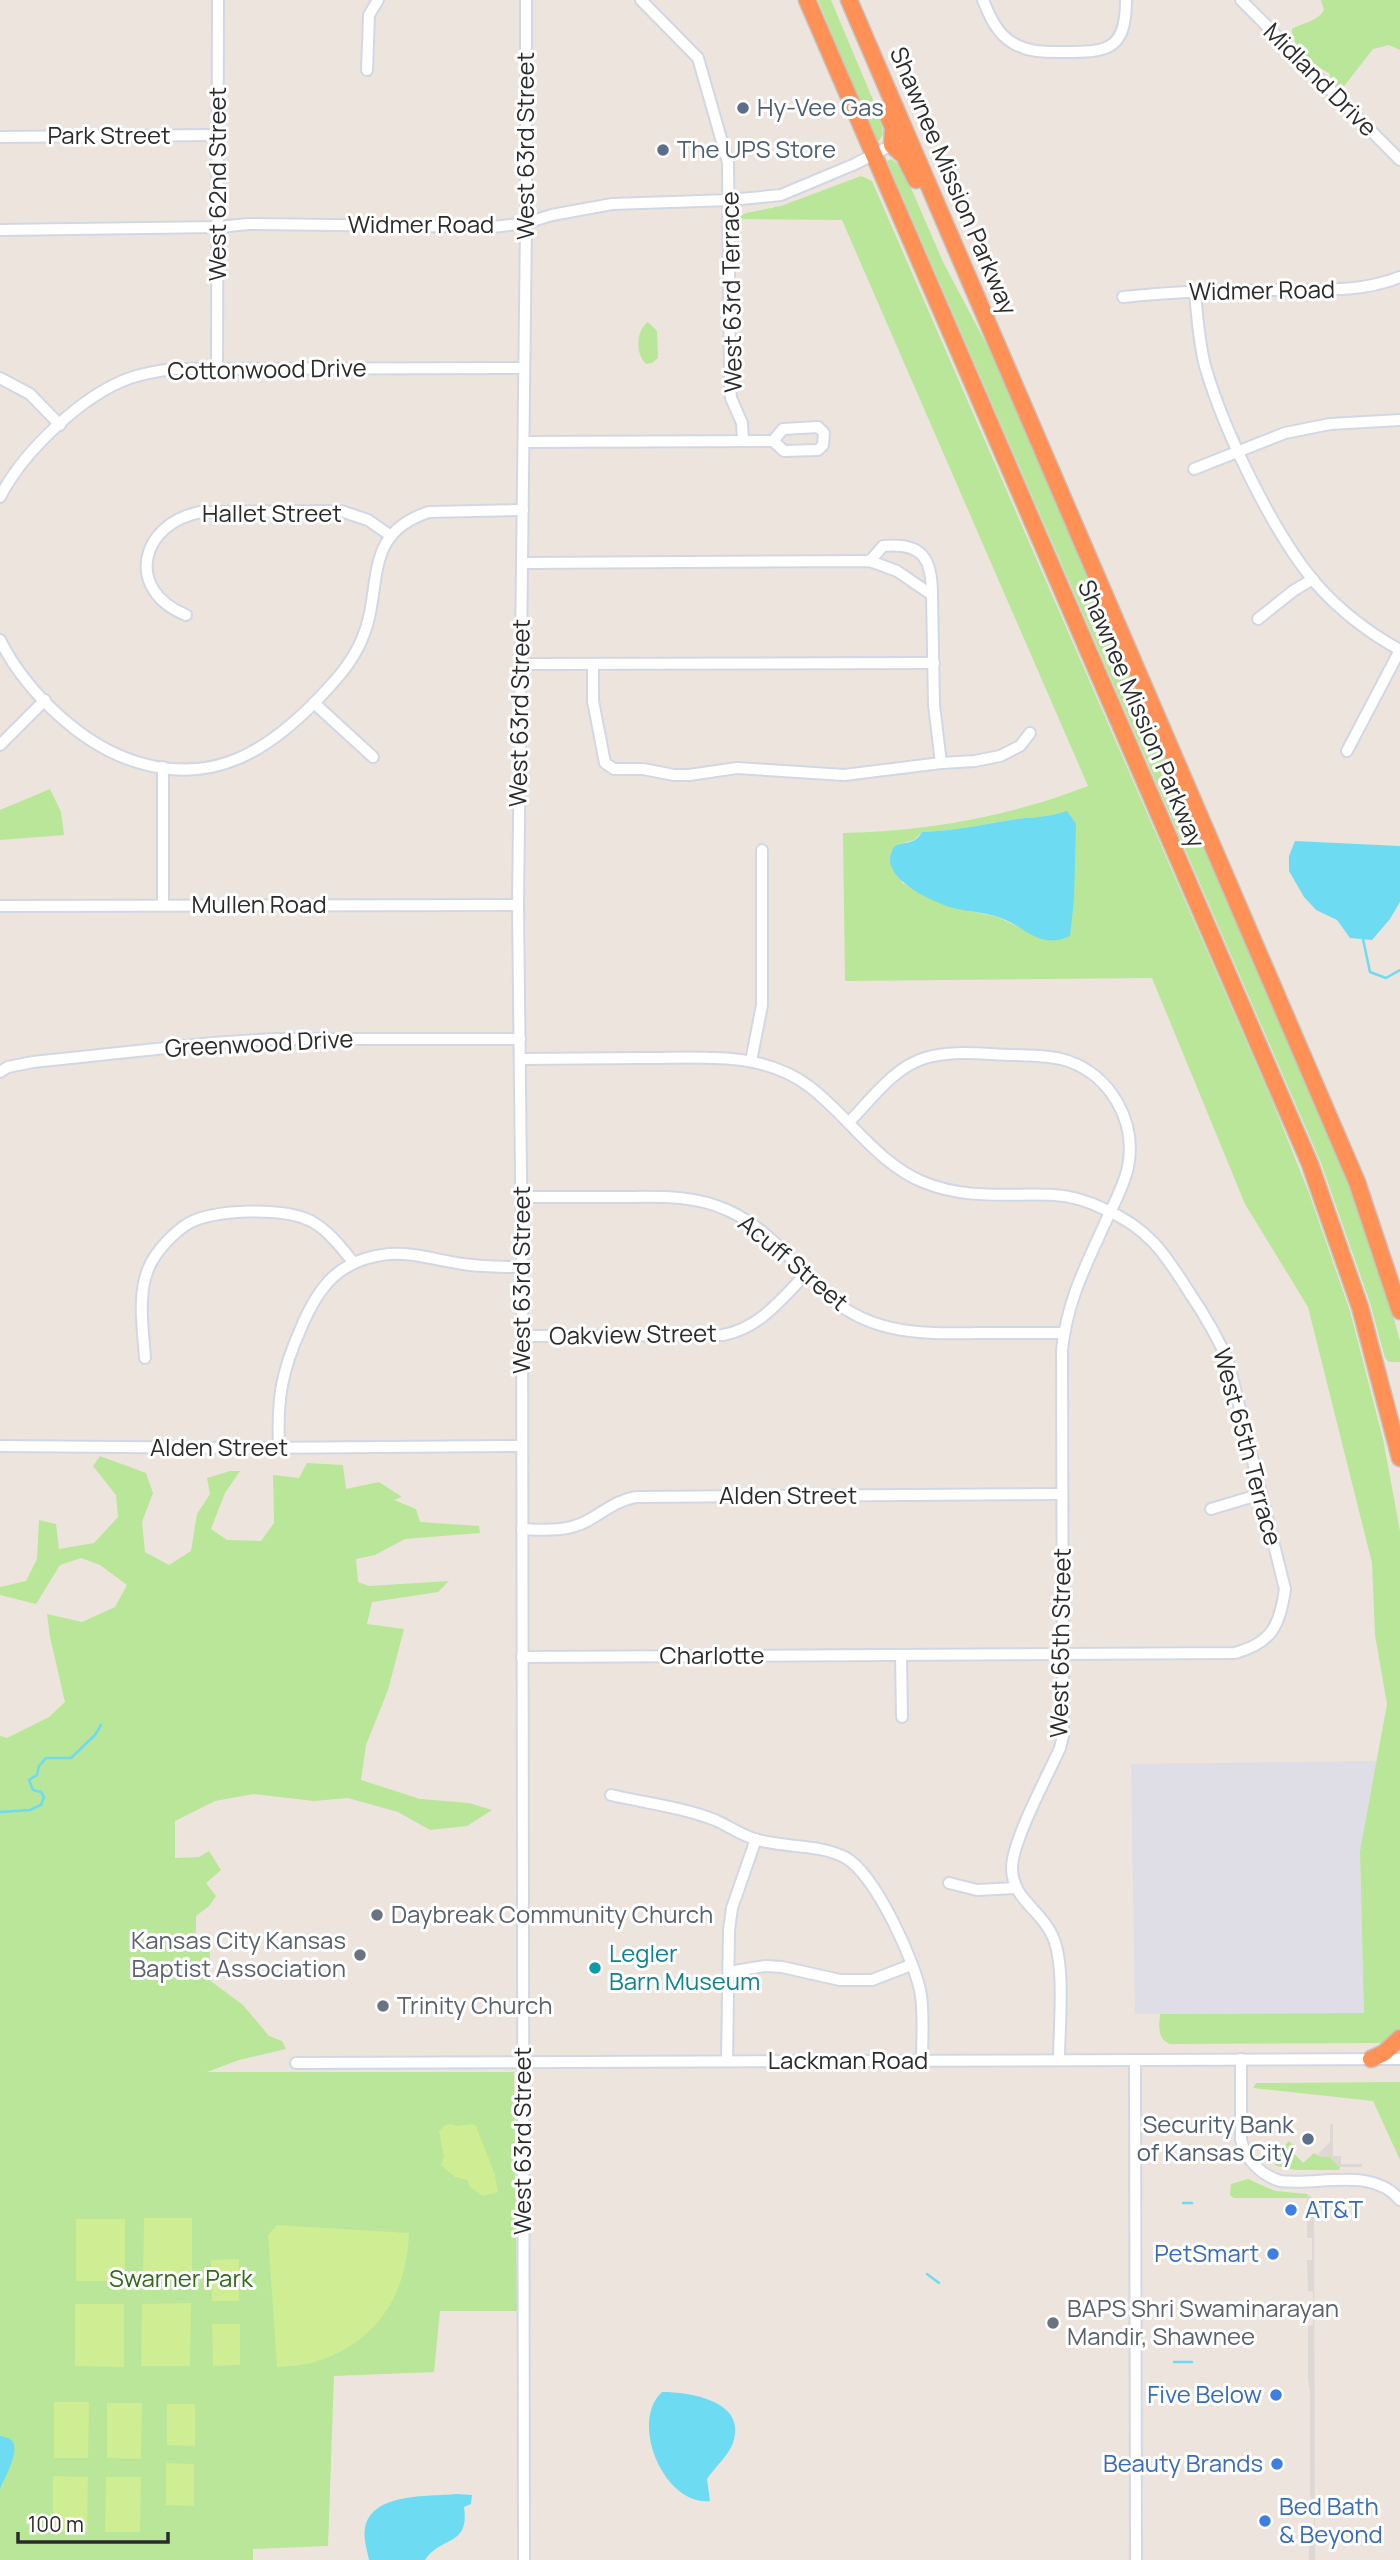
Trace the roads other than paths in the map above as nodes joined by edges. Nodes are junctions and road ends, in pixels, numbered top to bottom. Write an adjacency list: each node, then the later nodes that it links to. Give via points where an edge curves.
1 (218, 0): 11 (street, West 62nd Street)
2 (378, 0): 10 (street, via 369,15)
3 (526, 0): 17 (street, West 63rd Street)
4 (641, 0): 16 (street, West 63rd Terrace, via 698,58 728,163)
5 (807, 0): 14 (highway, Shawnee Mission Parkway)
6 (983, 0): 7 (street, via 1000,33 1012,43 1038,51 1090,52 1119,38)
7 (1126, 0)
8 (1241, 0): 15 (street, Midland Drive)
9 (850, 2): 13 (highway, via 872,79 893,128); 21 (highway, Shawnee Mission Parkway)
10 (367, 70)
11 (218, 135): 12 (street, Park Street); 18 (street, West 62nd Street)
12 (0, 137)
13 (892, 145): 14 (street, Widmer Road); 21 (highway, via 904,156)
14 (873, 155): 16 (street, Widmer Road, via 781,195); 77 (highway, Shawnee Mission Parkway, via 1310,1164 1360,1307)
15 (1400, 160)
16 (730, 200): 17 (street, Widmer Road, via 612,204); 29 (street, West 63rd Terrace, via 730,385)
17 (526, 223): 18 (street, Widmer Road, via 492,227); 24 (street, West 63rd Street)
18 (218, 227): 19 (street, Widmer Road); 25 (street, West 62nd Street)
19 (0, 230)
20 (1400, 276): 22 (street, Widmer Road, via 1347,289)
21 (972, 283): 70 (highway, Shawnee Mission Parkway, via 1357,1181)
22 (1195, 292): 23 (street, Widmer Road); 32 (street, via 1205,366)
23 (1123, 297)
24 (524, 368): 25 (street, Cottonwood Drive); 31 (street, West 63rd Street)
25 (217, 369): 28 (street, Cottonwood Drive, via 172,369 130,378 90,399)
26 (0, 378): 28 (street, via 30,394)
27 (1400, 420): 32 (street, via 1310,427)
28 (60, 425): 34 (street, Cottonwood Drive, via 20,466)
29 (743, 441): 30 (street); 31 (street)
30 (773, 441)
31 (524, 442): 35 (street, West 63rd Street)
32 (1239, 451): 33 (street); 39 (street, via 1278,526)
33 (1194, 469)
34 (0, 497)
35 (523, 510): 36 (street, via 429,512 415,516); 38 (street, West 63rd Street)
36 (391, 536): 41 (street, Hallet Street, via 368,520 341,511 187,514 153,541 146,564 151,587 160,600); 49 (street, via 381,550 363,637 344,670)
37 (870, 561): 38 (street); 40 (street, via 897,571); 40 (street, via 883,546 912,549 932,568)
38 (523, 563): 46 (street, West 63rd Street)
39 (1313, 579): 42 (street); 44 (street, via 1368,631)
40 (932, 595): 45 (street)
41 (186, 615)
42 (1258, 619)
43 (0, 640): 48 (street, via 18,670)
44 (1400, 650): 52 (street)
45 (934, 663): 47 (street); 54 (street)
46 (521, 664): 47 (street); 58 (street, West 63rd Street)
47 (593, 664): 54 (street, via 597,724 605,763 614,769 674,775 737,768 844,775)
48 (45, 700): 51 (street); 55 (street, via 106,750 127,760)
49 (314, 703): 53 (street); 55 (street, via 282,735 240,758 197,768)
50 (1030, 733): 54 (street, via 1020,746 1000,756)
51 (0, 745)
52 (1347, 751)
53 (373, 757)
54 (941, 763)
55 (163, 767): 57 (street)
56 (762, 850): 62 (street, via 762,1005)
57 (163, 905): 58 (street, Mullen Road); 59 (street, Mullen Road)
58 (518, 905): 60 (street, West 63rd Street)
59 (0, 906)
60 (520, 1039): 61 (street, West 63rd Street); 63 (street, Greenwood Drive, via 249,1041 33,1062)
61 (520, 1059): 62 (street); 65 (street, West 63rd Street)
62 (751, 1061): 64 (street, via 809,1086)
63 (0, 1072)
64 (849, 1122): 66 (street, via 888,1160 944,1190 1075,1198); 66 (street, via 899,1072 922,1058 953,1054 1066,1060 1083,1067 1110,1091 1127,1125 1130,1152)
65 (522, 1197): 68 (street, West 63rd Street); 69 (street, Acuff Street, via 661,1197 706,1202 756,1226)
66 (1110, 1211): 71 (street, West 65th Street, via 1070,1303); 79 (street, West 65th Terrace, via 1159,1246 1218,1338)
67 (353, 1262): 68 (street, via 391,1254); 73 (street, via 324,1230 296,1215 222,1214 188,1223 149,1266 142,1304); 76 (street, via 317,1295 286,1362 279,1404)
68 (522, 1268): 72 (street, West 63rd Street)
69 (806, 1274): 71 (street, Acuff Street, via 840,1306 895,1330); 72 (street, Oakview Street, via 764,1316 738,1332)
70 (1400, 1311)
71 (1064, 1333): 78 (street, West 65th Street)
72 (522, 1336): 75 (street, West 63rd Street)
73 (145, 1358)
74 (0, 1446): 76 (street, Alden Street)
75 (522, 1446): 76 (street, Alden Street); 81 (street, West 63rd Street)
76 (279, 1448)
77 (1400, 1458)
78 (1062, 1494): 81 (street, Alden Street, via 636,1497 610,1505 572,1527); 84 (street, West 65th Street)
79 (1261, 1494): 80 (street); 82 (street, West 65th Terrace, via 1285,1589 1281,1614)
80 (1211, 1509)
81 (522, 1529): 85 (street, West 63rd Street)
82 (1262, 1641): 84 (street, Charlotte, via 1225,1654)
83 (901, 1655): 84 (street, Charlotte); 85 (street, Charlotte); 86 (street)
84 (1063, 1655): 90 (street, West 65th Street, via 1063,1736 1014,1851)
85 (522, 1657): 101 (street, West 63rd Street)
86 (902, 1717)
87 (611, 1795): 88 (street, via 716,1820)
88 (756, 1839): 91 (street, via 822,1850 856,1865 874,1885); 92 (street, via 732,1908)
89 (949, 1883): 90 (street, via 977,1890)
90 (1016, 1888): 94 (street, via 1045,1924 1057,1949)
91 (911, 1965): 92 (street, via 872,1980 840,1980 765,1966); 98 (street, via 921,1998)
92 (729, 1972): 100 (street)
93 (1400, 2038): 96 (highway)
94 (1059, 2059): 98 (street, Lackman Road); 99 (street, Lackman Road)
95 (1241, 2059): 96 (street, Lackman Road); 99 (street, Lackman Road); 103 (street, via 1241,2140 1256,2166 1280,2181 1373,2182)
96 (1371, 2059): 97 (street, Lackman Road)
97 (1400, 2059)
98 (922, 2060): 100 (street, Lackman Road)
99 (1135, 2060): 105 (street)
100 (727, 2061): 101 (street, Lackman Road)
101 (523, 2062): 102 (street, Lackman Road); 104 (street, West 63rd Street)
102 (296, 2063)
103 (1400, 2200)
104 (524, 2560)
105 (1136, 2560)

